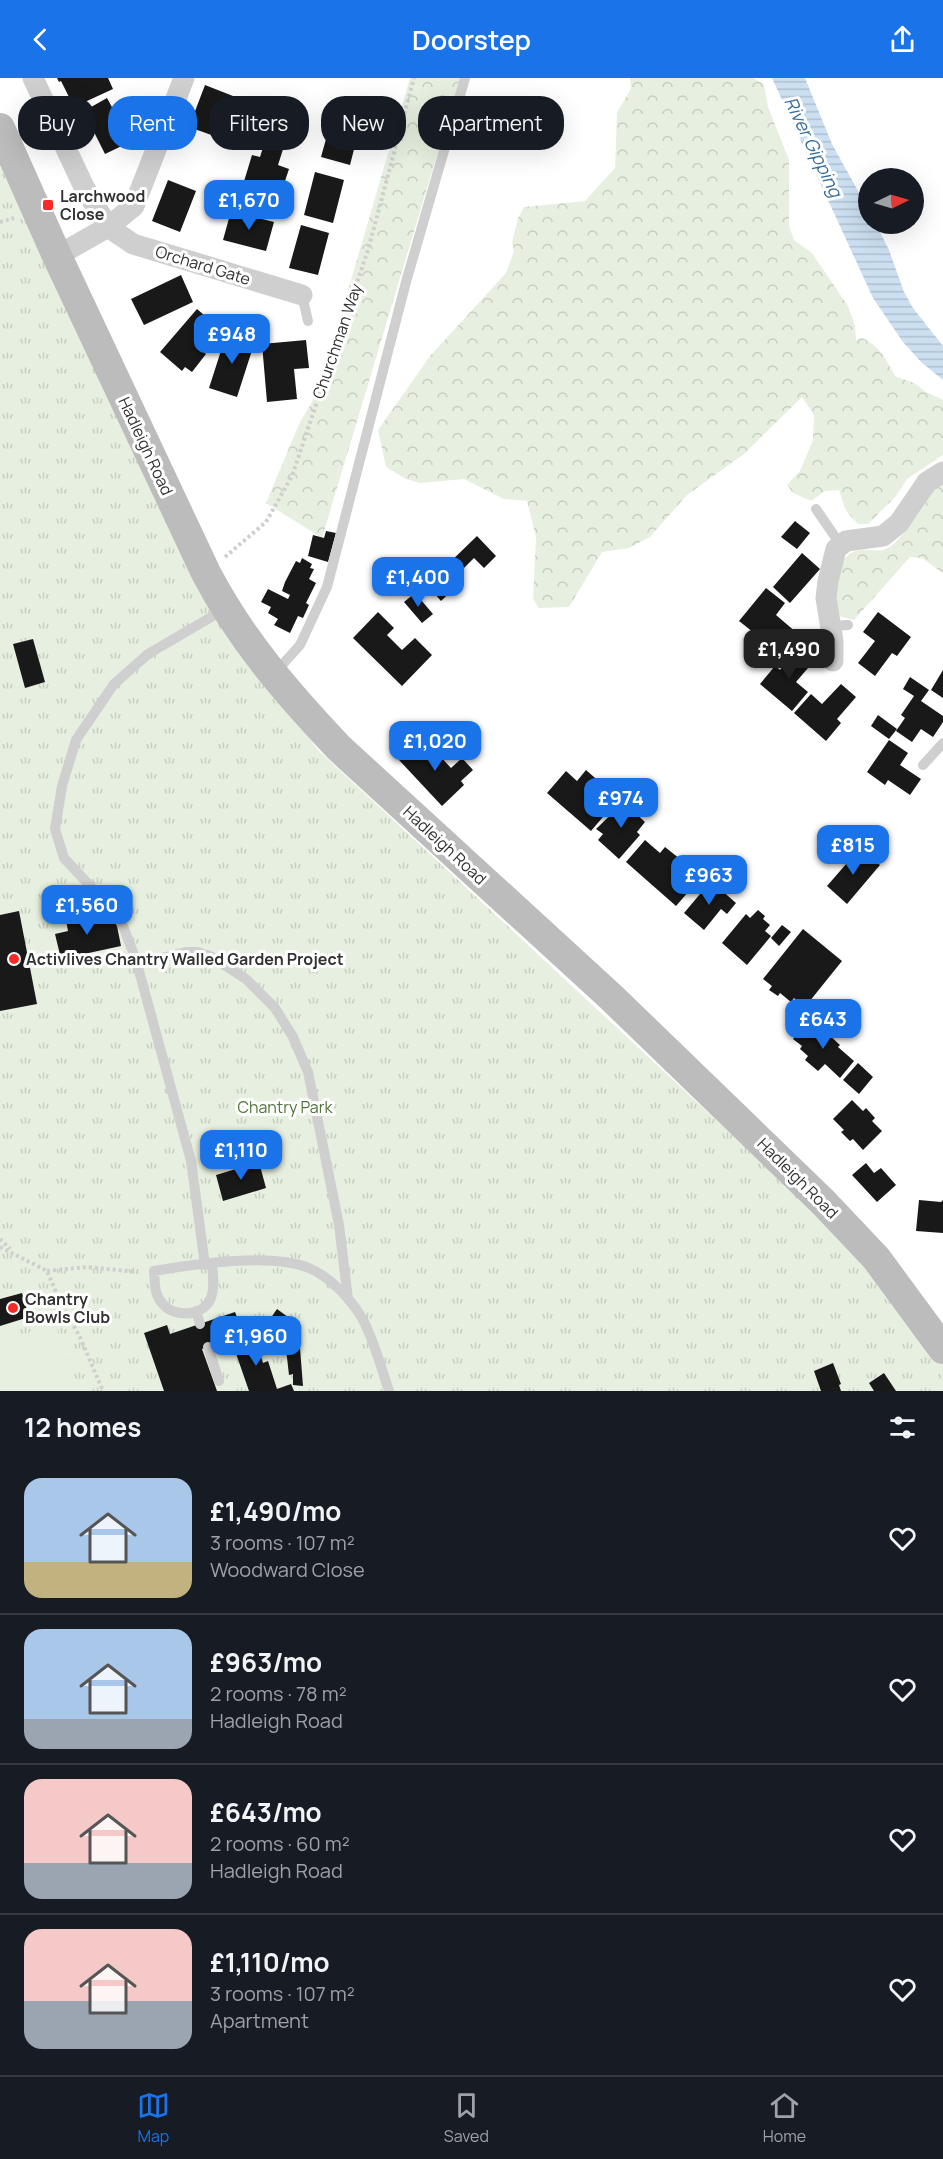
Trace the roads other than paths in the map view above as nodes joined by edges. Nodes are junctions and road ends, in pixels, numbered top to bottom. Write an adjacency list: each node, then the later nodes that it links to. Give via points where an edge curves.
1 (33, 78): 5 (street, via 84,187)
2 (184, 78): 5 (street, via 134,206)
3 (465, 78): 14 (lane, via 406,282 327,587 300,645)
4 (0, 128): 6 (street, Hadleigh Road)
5 (108, 227): 6 (street); 7 (street, Orchard Gate, via 133,244)
6 (57, 256): 12 (street, Hadleigh Road)
7 (302, 295): 8 (lane)
8 (308, 321)
9 (943, 472): 11 (street, via 927,482 899,523 883,536)
10 (816, 509): 11 (lane)
11 (840, 544): 13 (street, via 833,556 826,598 840,625)
12 (225, 609): 14 (street, Hadleigh Road); 17 (lane, via 148,654 114,684 76,740 63,786 55,829 64,858 123,926)
13 (833, 661)
14 (274, 674): 25 (street, Hadleigh Road, via 339,748 611,997 823,1202 876,1258)
15 (943, 743): 16 (lane)
16 (923, 765)
17 (137, 964): 18 (lane, via 191,1161); 19 (lane, via 198,952 246,980 275,1008 308,1072 339,1225)
18 (209, 1264): 19 (lane, via 294,1264 320,1275); 21 (lane, via 211,1298); 21 (lane, via 154,1271 156,1291 163,1305 181,1313)
19 (348, 1299): 22 (lane)
20 (369, 1308): 22 (lane)
21 (196, 1311): 23 (lane)
22 (362, 1318): 27 (lane)
23 (200, 1324)
24 (208, 1347): 26 (lane)
25 (943, 1349)
26 (219, 1381)
27 (389, 1391)

